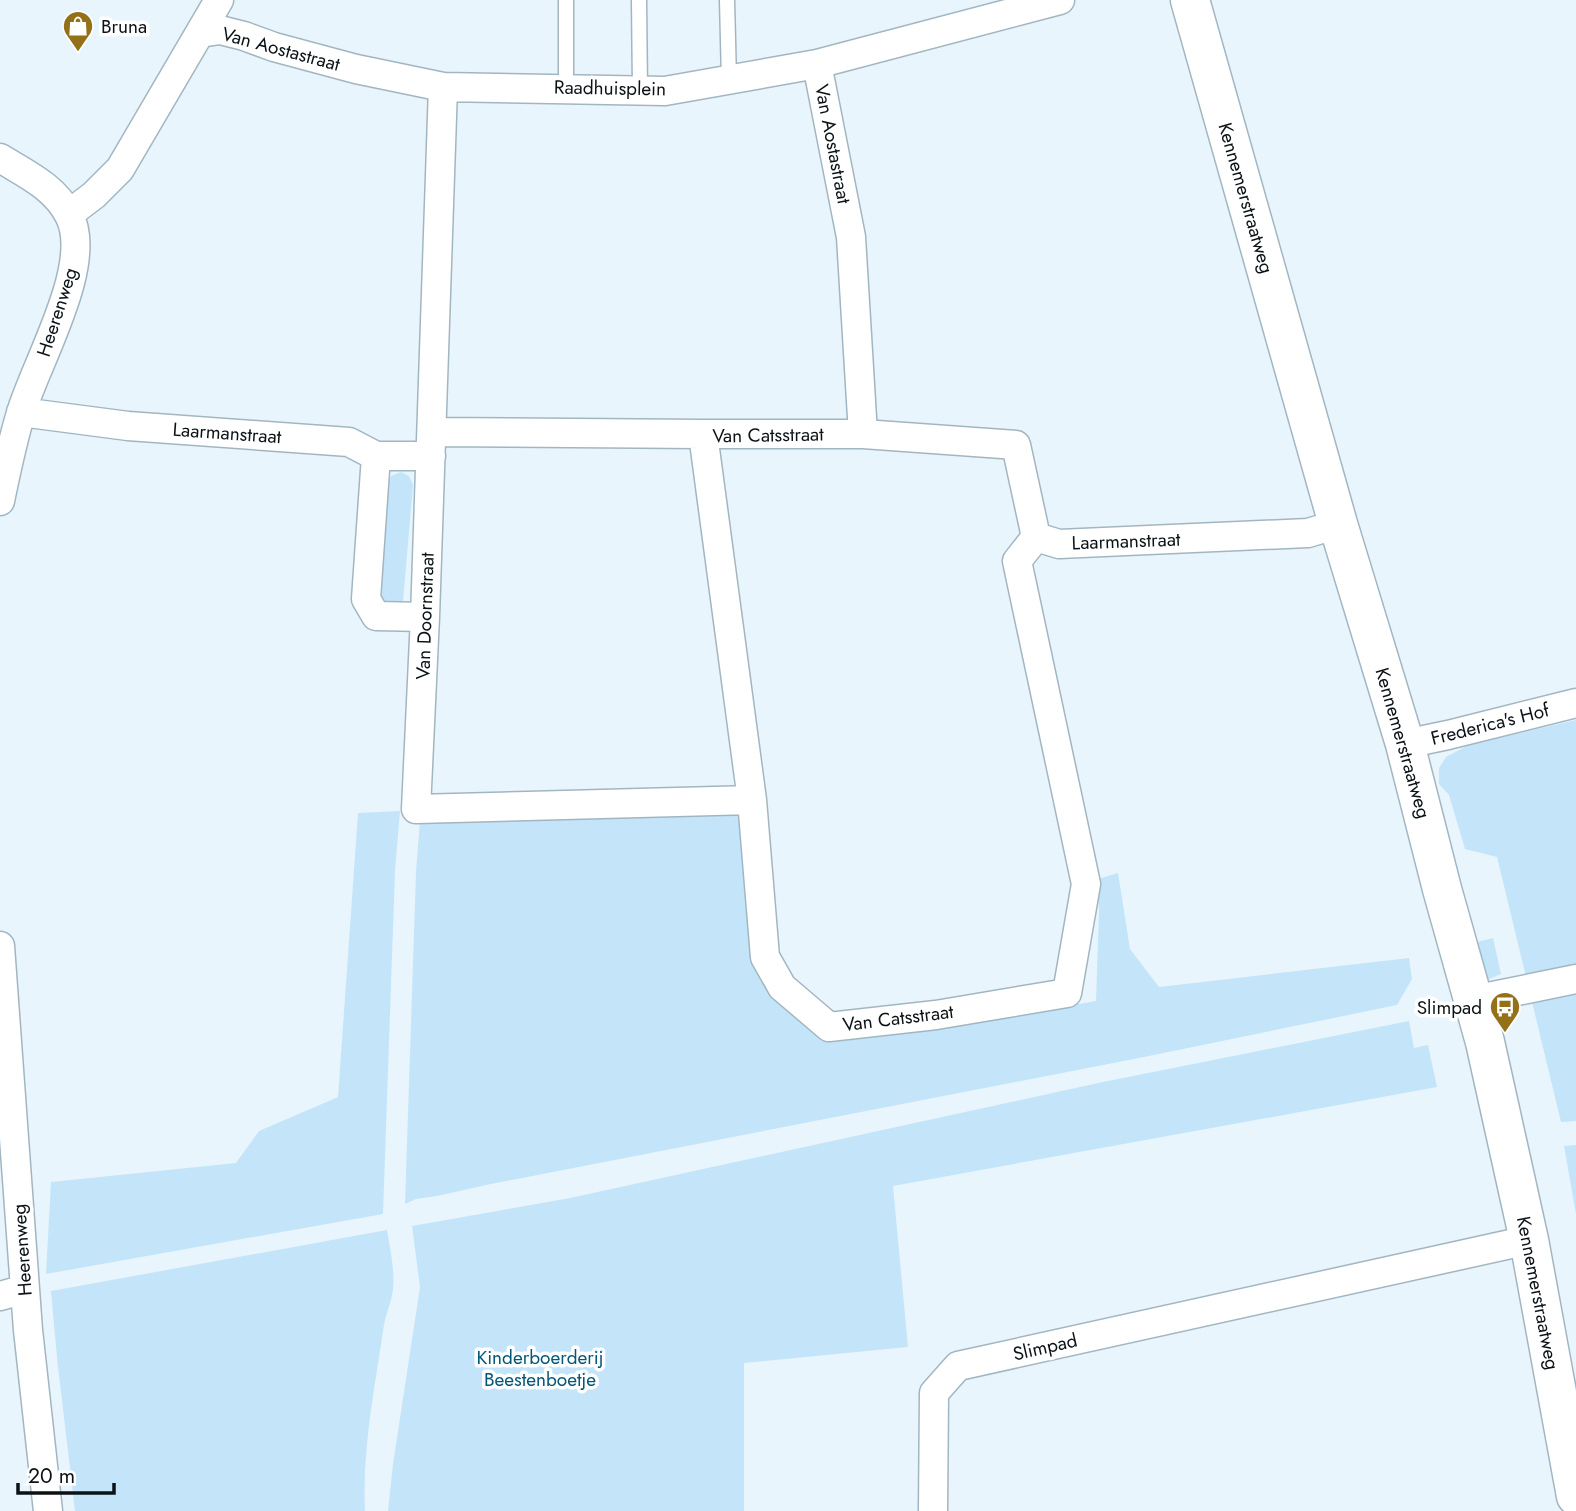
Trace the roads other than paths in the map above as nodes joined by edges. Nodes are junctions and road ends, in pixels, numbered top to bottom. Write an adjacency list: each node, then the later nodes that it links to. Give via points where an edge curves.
1 (219, 0): 7 (street)
2 (566, 0): 11 (lane)
3 (639, 0): 12 (lane)
4 (727, 0): 9 (lane)
5 (1060, 0): 8 (street, Van Aostastraat)
6 (1190, 0): 21 (main road, Kennemerstraatweg)
7 (200, 33): 10 (street, Van Aostastraat, via 220,30 345,66); 14 (street, via 120,169)
8 (817, 64): 9 (street, Raadhuisplein); 17 (street, Van Aostastraat, via 851,237)
9 (729, 80): 12 (street, Raadhuisplein, via 665,91)
10 (443, 87): 11 (street, Raadhuisplein); 18 (street, Van Doornstraat)
11 (566, 88): 12 (street, Raadhuisplein)
12 (640, 90)
13 (0, 158): 14 (street, via 43,184)
14 (69, 214): 15 (street, Heerenweg, via 77,247 69,288)
15 (21, 412): 19 (street, Laarmanstraat, via 128,426 349,442); 20 (street, Heerenweg)
16 (703, 434): 17 (street, Van Catsstraat); 18 (street, Laarmanstraat); 26 (street, Van Catsstraat)
17 (863, 434): 22 (street, via 1016,445)
18 (432, 444): 19 (street, Laarmanstraat); 23 (street, Van Doornstraat)
19 (376, 456): 23 (street, via 366,599 376,616)
20 (0, 501)
21 (1323, 529): 22 (street, Laarmanstraat, via 1059,544); 25 (main road, Kennemerstraatweg)
22 (1036, 537): 26 (street, Van Catsstraat, via 1017,561 1086,884 1067,993 829,1027 782,987 765,957)
23 (425, 617): 26 (street, Van Doornstraat, via 416,809)
24 (1576, 703): 25 (street, Frederica's Hof)
25 (1405, 744): 29 (main road, Kennemerstraatweg)
26 (752, 800)
27 (0, 946): 31 (street, Heerenweg)
28 (1576, 979): 29 (street)
29 (1473, 1000): 30 (main road, Kennemerstraatweg)
30 (1529, 1240): 32 (main road, Kennemerstraatweg); 34 (street, Slimpad, via 958,1366 934,1393)
31 (13, 1293): 33 (street, Heerenweg, via 28,1330)
32 (1576, 1496)
33 (48, 1511)
34 (933, 1511)

